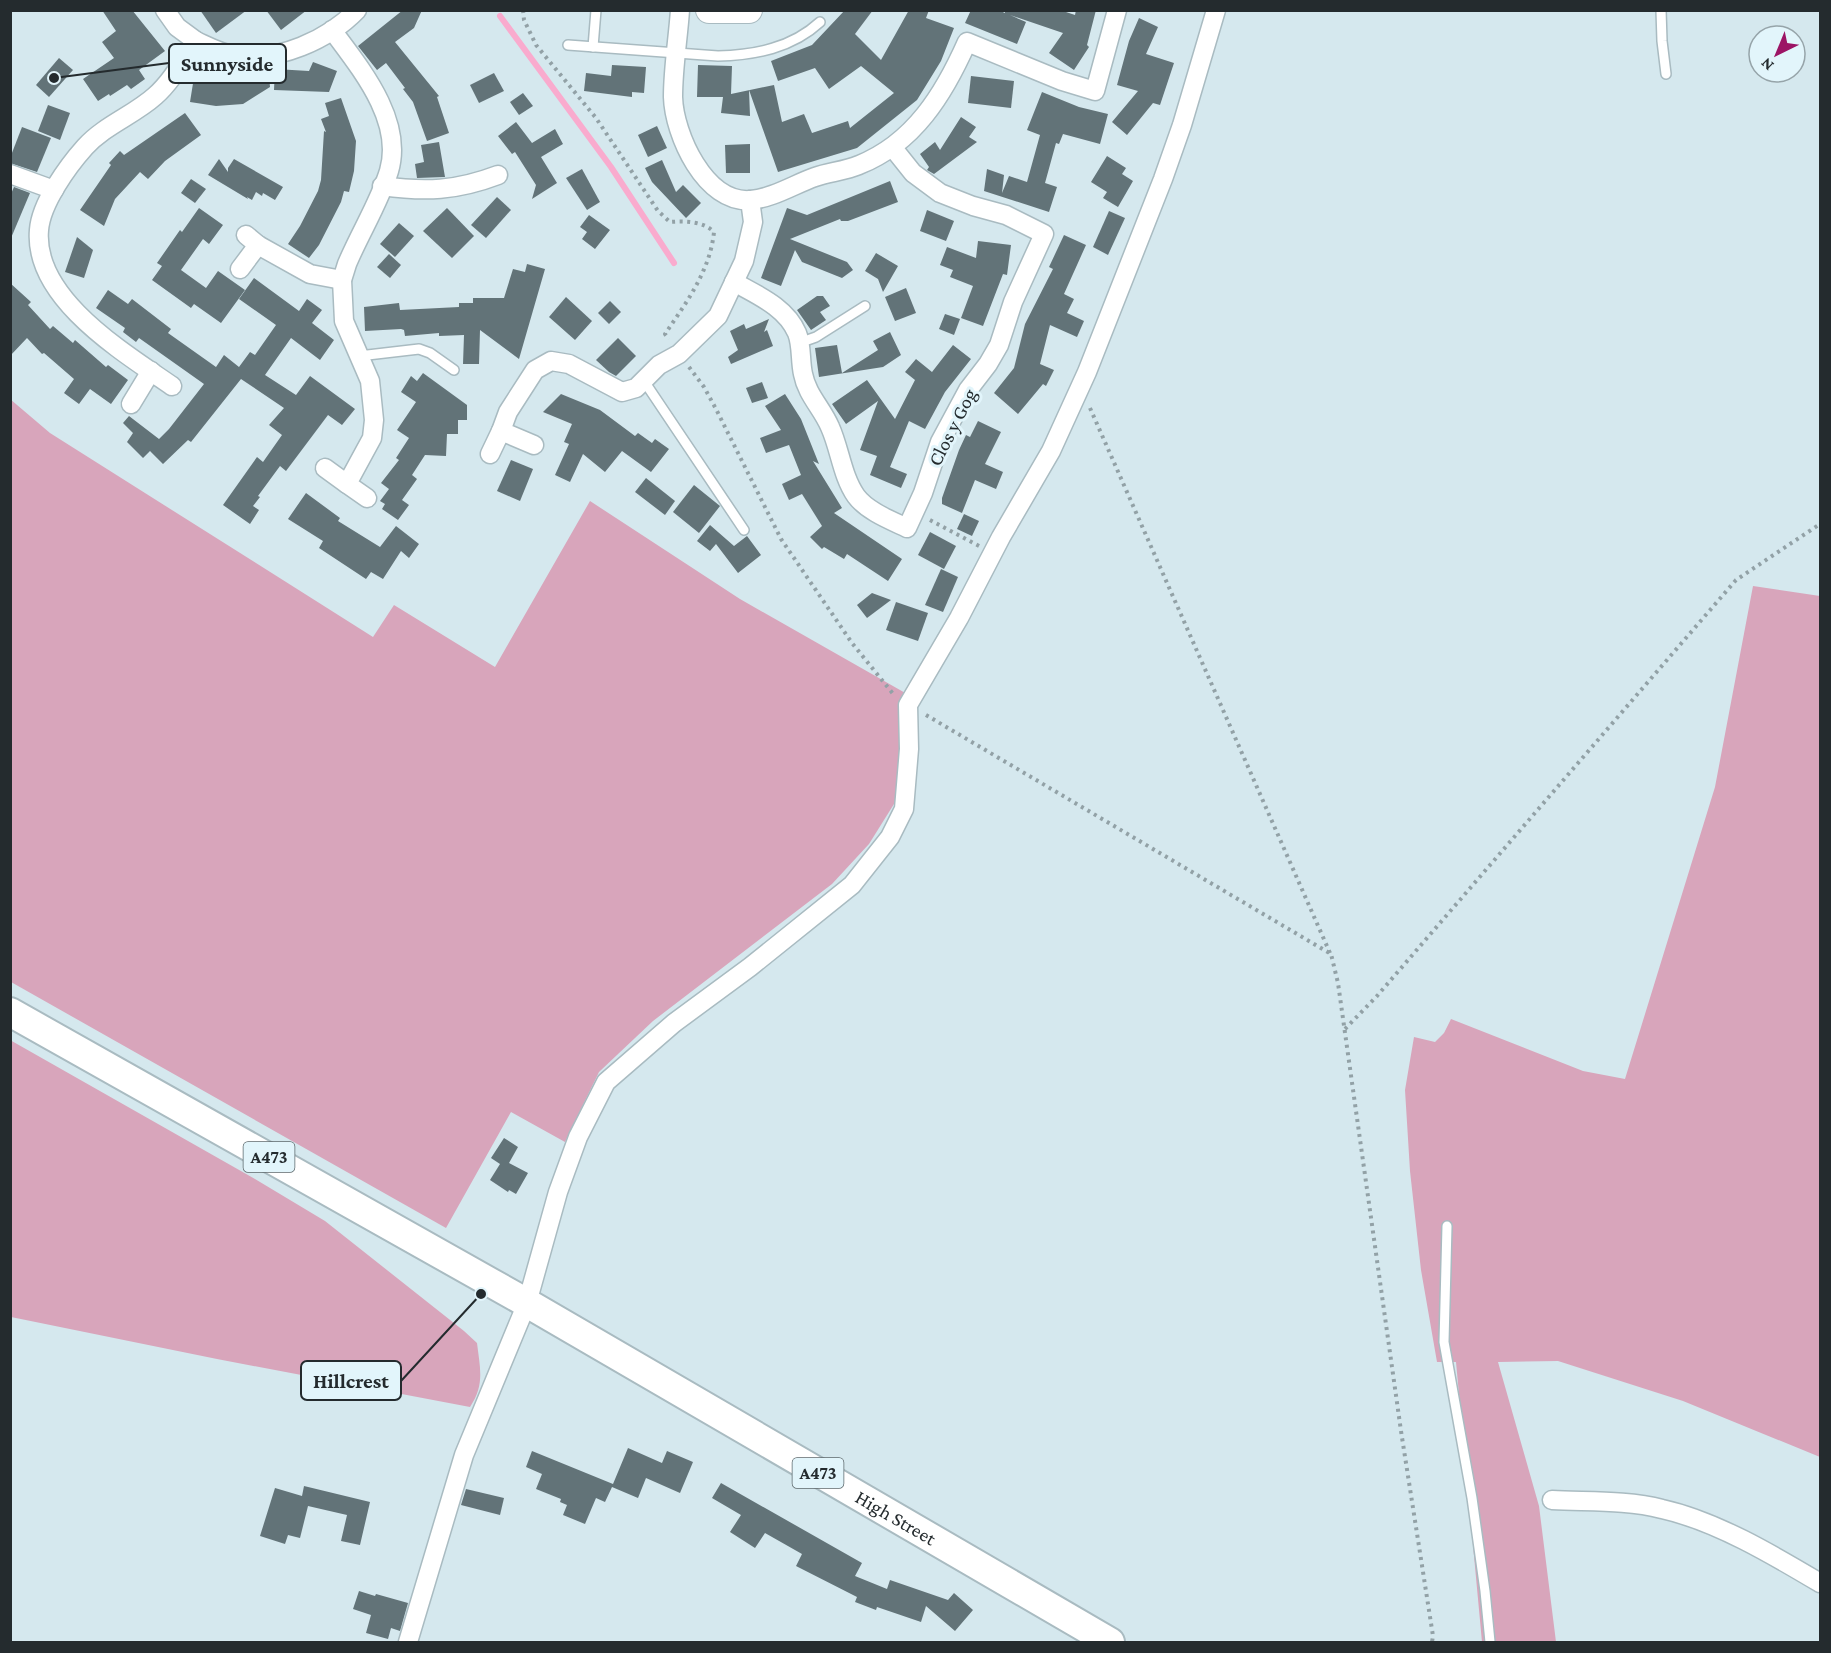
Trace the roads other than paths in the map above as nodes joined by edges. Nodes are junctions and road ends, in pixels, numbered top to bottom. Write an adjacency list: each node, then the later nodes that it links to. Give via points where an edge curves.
1 (165, 10): 12 (street, via 177,27)
2 (357, 10): 11 (street)
3 (596, 10): 14 (lane)
4 (680, 10): 15 (street)
5 (709, 10): 6 (street)
6 (749, 10)
7 (1117, 10): 17 (street, via 1095,91 967,42 955,70 926,116)
8 (1216, 10): 43 (street, via 1163,179 1080,387 1051,451 908,705 904,809 890,837 852,885 674,1023 606,1083 578,1137 558,1192)
9 (1661, 10): 16 (lane)
10 (820, 22): 15 (lane, via 795,40 764,51 718,56)
11 (332, 30): 12 (street, via 299,47 255,57 235,56); 20 (street, via 380,102 389,125 392,149)
12 (196, 42): 21 (street, via 162,89 86,146)
13 (568, 45): 14 (lane)
14 (594, 47): 15 (lane)
15 (677, 52): 22 (street, via 673,97 676,118 694,164 717,189)
16 (1666, 74)
17 (893, 148): 22 (street, via 858,166); 27 (street, Clos y Gog, via 913,173 940,193 1006,215 1044,234 1013,302 999,345 968,390 940,442 907,528 885,518 857,497 829,425 810,396)
18 (10, 174): 21 (street)
19 (498, 176): 20 (street, via 451,189 418,191)
20 (382, 186): 24 (street)
21 (54, 190): 30 (street, via 39,229 43,262 58,290 83,319)
22 (750, 200): 25 (street, via 753,222 744,261)
23 (240, 269): 24 (street, via 252,240 310,274)
24 (342, 280): 28 (street, via 344,321)
25 (734, 282): 27 (street, via 766,299 785,315 798,334); 31 (street, via 718,316)
26 (865, 306): 27 (lane, via 816,338)
27 (799, 343)
28 (359, 356): 29 (lane, via 419,350); 38 (street, via 372,391 374,420 372,438)
29 (454, 370)
30 (151, 371): 32 (street); 33 (street)
31 (644, 381): 34 (street, via 622,392 569,364 551,361 535,370 508,412); 40 (lane)
32 (172, 386)
33 (131, 404)
34 (501, 431): 35 (street); 36 (street)
35 (534, 445)
36 (490, 454)
37 (325, 468): 38 (street)
38 (347, 484): 39 (street)
39 (367, 498)
40 (744, 530)
41 (10, 1012): 43 (main road, A473)
42 (1447, 1226): 48 (lane, via 1444,1342 1472,1498)
43 (527, 1303): 46 (street, via 464,1455); 47 (main road, High Street / A473)
44 (1552, 1500): 45 (street, via 1662,1509 1698,1520 1768,1552)
45 (1821, 1582)
46 (408, 1642)
47 (1110, 1642)
48 (1490, 1642)

